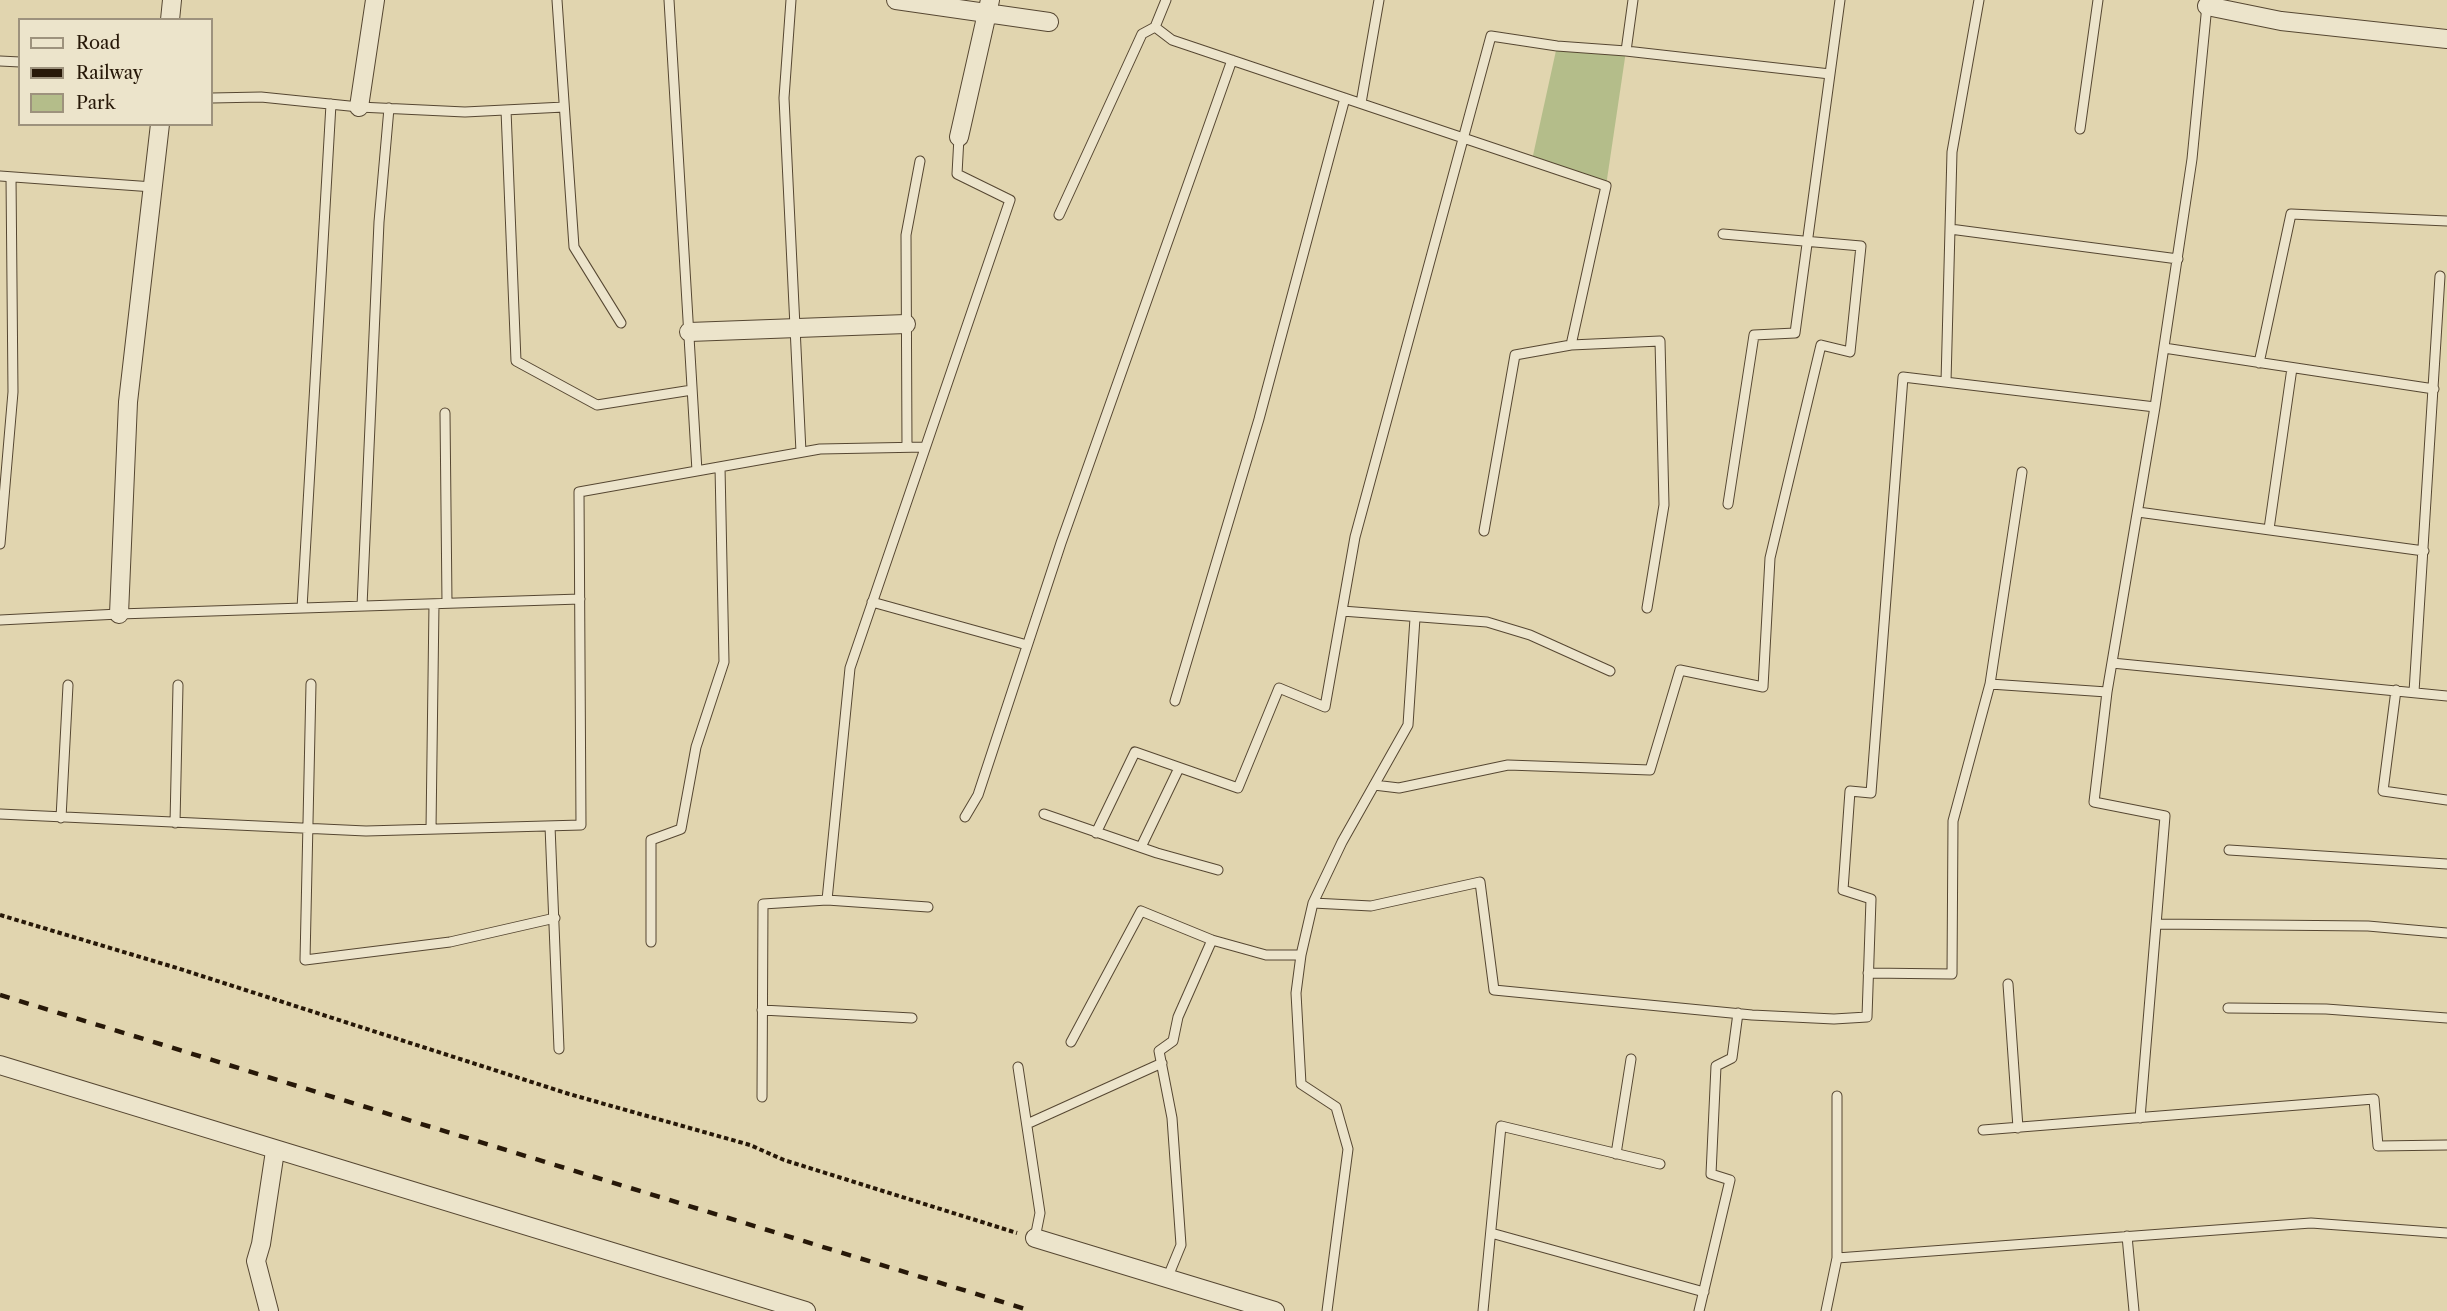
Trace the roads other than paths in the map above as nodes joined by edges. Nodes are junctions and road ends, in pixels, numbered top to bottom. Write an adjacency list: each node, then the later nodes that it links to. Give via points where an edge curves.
1 (172, 0): 15 (street)
2 (375, 0): 28 (street)
3 (557, 0): 29 (lane)
4 (669, 0): 50 (lane)
5 (790, 0): 49 (lane, via 784,98)
6 (896, 0): 14 (street)
7 (1166, 0): 17 (lane)
8 (1379, 0): 26 (lane)
9 (1633, 0): 19 (lane)
10 (1840, 0): 23 (lane)
11 (1979, 0): 42 (lane, via 1952,152)
12 (2098, 0): 33 (lane)
13 (2207, 3): 18 (street, via 2281,21); 45 (lane)
14 (989, 6): 16 (street); 34 (street)
15 (170, 18)
16 (1049, 22)
17 (1155, 27): 20 (lane, via 1172,40); 40 (lane, via 1142,34)
18 (2447, 39)
19 (1626, 51): 23 (lane); 35 (lane, via 1491,36)
20 (1232, 60): 25 (lane); 83 (lane)
21 (0, 61): 22 (lane)
22 (18, 62)
23 (1830, 74): 44 (lane)
24 (213, 98): 27 (lane, via 261,97)
25 (1345, 98): 26 (lane); 94 (lane, via 1259,419)
26 (1361, 103): 35 (lane)
27 (331, 104): 28 (lane); 77 (lane)
28 (359, 107): 30 (lane)
29 (564, 107): 31 (lane); 47 (lane, via 574,247)
30 (388, 108): 31 (lane); 76 (lane, via 379,222)
31 (506, 110): 57 (lane, via 516,361 597,405)
32 (160, 126): 39 (street)
33 (2080, 129)
34 (958, 137): 61 (lane, via 957,174 1010,200)
35 (1462, 137): 51 (lane, via 1606,186); 79 (lane, via 1355,537)
36 (920, 161): 48 (lane, via 906,235)
37 (0, 176): 38 (lane)
38 (11, 177): 39 (lane); 70 (lane, via 13,392)
39 (153, 187): 80 (street, via 129,402)
40 (1059, 215)
41 (2447, 221): 53 (lane, via 2291,214)
42 (1950, 229): 45 (lane); 55 (lane)
43 (1723, 234): 44 (lane)
44 (1807, 242): 66 (lane, via 1795,333 1754,335); 96 (lane, via 1861,246 1850,352 1821,345 1770,558 1763,687 1680,670 1650,770 1508,765 1399,788)
45 (2178, 259): 52 (lane)
46 (2440, 276): 56 (lane)
47 (621, 323)
48 (906, 324): 49 (street); 60 (lane)
49 (795, 329): 50 (street); 62 (lane)
50 (689, 333): 57 (lane)
51 (1571, 345): 69 (lane, via 1515,355); 78 (lane, via 1660,341 1664,505)
52 (2164, 348): 53 (lane); 58 (lane)
53 (2259, 363): 54 (lane)
54 (2292, 368): 56 (lane); 68 (lane)
55 (1946, 382): 58 (lane); 120 (lane, via 1903,377 1871,793 1850,791 1843,890 1871,899)
56 (2434, 389): 71 (lane)
57 (692, 390): 64 (lane)
58 (2156, 407): 67 (lane)
59 (445, 412): 74 (lane)
60 (908, 447): 61 (lane); 62 (lane)
61 (925, 447): 73 (lane)
62 (801, 452): 63 (lane)
63 (720, 467): 64 (lane); 118 (lane, via 724,662 696,747 681,829 651,840)
64 (697, 471): 72 (lane, via 579,492)
65 (2022, 472): 87 (lane)
66 (1728, 504)
67 (2138, 512): 68 (lane); 84 (lane)
68 (2269, 530): 71 (lane)
69 (1484, 531)
70 (0, 544)
71 (2424, 550): 92 (lane)
72 (580, 599): 74 (lane); 103 (lane, via 581,825)
73 (872, 602): 83 (lane); 111 (lane, via 850,668)
74 (447, 603): 75 (lane)
75 (434, 604): 76 (lane); 105 (lane)
76 (362, 606): 77 (lane)
77 (302, 608): 80 (lane)
78 (1647, 608)
79 (1342, 611): 81 (lane); 95 (lane, via 1325,707 1279,688 1238,788)
80 (120, 614): 82 (lane)
81 (1415, 618): 85 (lane, via 1487,621 1530,635); 96 (lane, via 1408,725)
82 (0, 620)
83 (1027, 645): 100 (lane, via 978,795)
84 (2112, 663): 90 (lane); 91 (lane)
85 (1610, 671)
86 (311, 684): 104 (lane)
87 (1990, 684): 91 (lane); 120 (lane, via 1953,821 1952,974)
88 (68, 685): 101 (lane)
89 (178, 685): 102 (lane)
90 (2396, 690): 92 (lane); 97 (lane, via 2383,791)
91 (2107, 692): 115 (lane, via 2094,802 2165,816)
92 (2414, 692): 93 (lane)
93 (2447, 696)
94 (1175, 700)
95 (1179, 768): 106 (lane, via 1135,752); 107 (lane)
96 (1374, 785): 112 (lane)
97 (2447, 800)
98 (0, 814): 101 (lane)
99 (1044, 814): 106 (lane)
100 (964, 817)
101 (61, 818): 102 (lane)
102 (175, 823): 104 (lane)
103 (550, 826): 105 (lane); 114 (lane)
104 (308, 828): 105 (lane); 114 (lane, via 305,960 450,942)
105 (431, 829)
106 (1096, 833): 107 (lane)
107 (1141, 848): 110 (lane)
108 (2229, 850): 109 (lane)
109 (2447, 864)
110 (1218, 870)
111 (827, 900): 113 (lane); 123 (lane, via 763,903)
112 (1313, 903): 119 (lane); 124 (lane, via 1371,906 1480,882 1494,990)
113 (928, 907)
114 (555, 918): 128 (lane)
115 (2156, 924): 116 (lane, via 2368,926); 135 (lane)
116 (2447, 933)
117 (1212, 940): 119 (lane, via 1266,955); 127 (lane, via 1141,911); 130 (lane, via 1178,1017 1173,1041 1160,1051)
118 (651, 942)
119 (1300, 955): 153 (lane, via 1296,993 1301,1084 1336,1107 1348,1149)
120 (1868, 973): 124 (lane, via 1867,1017 1834,1019)
121 (2008, 984): 137 (lane)
122 (2228, 1008): 126 (lane, via 2326,1009)
123 (762, 1010): 125 (lane); 134 (lane)
124 (1738, 1013): 149 (lane, via 1732,1058 1716,1066 1711,1174 1730,1180)
125 (912, 1018)
126 (2447, 1018)
127 (1071, 1042)
128 (559, 1049)
129 (1631, 1059): 141 (lane)
130 (1162, 1063): 136 (lane); 148 (lane, via 1172,1118 1180,1245)
131 (0, 1065): 140 (street)
132 (1018, 1067): 136 (lane)
133 (1837, 1096): 147 (lane)
134 (762, 1097)
135 (2140, 1118): 137 (lane); 139 (lane, via 2374,1099 2378,1146)
136 (1027, 1124): 146 (lane, via 1040,1213)
137 (2018, 1128): 138 (lane)
138 (1983, 1130)
139 (2447, 1145)
140 (275, 1151): 150 (street); 151 (street, via 256,1261)
141 (1616, 1154): 142 (lane); 143 (lane, via 1502,1126)
142 (1659, 1164)
143 (1491, 1233): 149 (lane); 154 (lane)
144 (2447, 1233): 145 (lane, via 2311,1223)
145 (2127, 1236): 147 (lane); 157 (lane)
146 (1035, 1238): 148 (street)
147 (1837, 1258): 156 (lane)
148 (1167, 1279): 152 (street)
149 (1704, 1292): 155 (lane)
150 (802, 1310)
151 (269, 1311)
152 (1275, 1311)
153 (1327, 1311)
154 (1483, 1311)
155 (1699, 1311)
156 (1826, 1311)
157 (2134, 1311)

